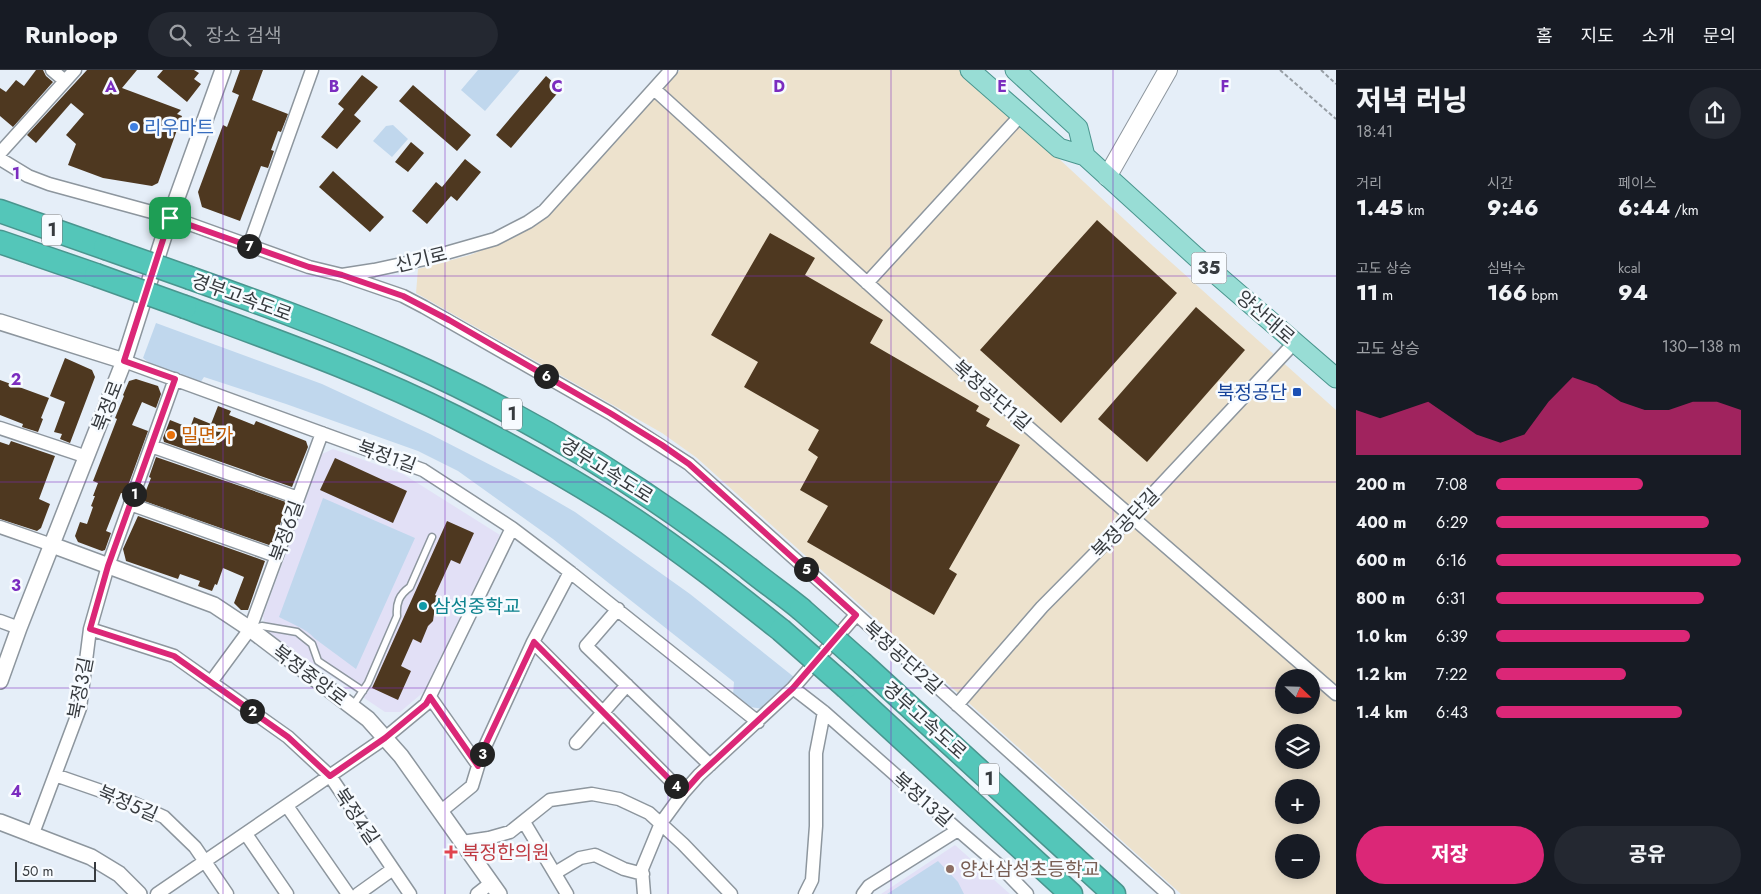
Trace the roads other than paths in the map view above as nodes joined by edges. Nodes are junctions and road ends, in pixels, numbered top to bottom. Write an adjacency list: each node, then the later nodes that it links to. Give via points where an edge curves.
1 (52, 70): 9 (street)
2 (75, 70): 9 (street)
3 (223, 70): 17 (street, 북정로)
4 (312, 70): 19 (street)
5 (671, 70): 10 (street, 신기로)
6 (970, 70): 11 (main road, 양산대로 / 35)
7 (1015, 70): 13 (main road, via 1078,128)
8 (1168, 70): 15 (main road)
9 (65, 81): 12 (street)
10 (654, 89): 20 (street, 신기로, via 544,211 528,222 495,239); 21 (street, 북정공단1길)
11 (1021, 115): 13 (main road, 양산대로 / 35, via 1059,148); 21 (street)
12 (0, 153)
13 (1085, 156): 15 (main road, 양산대로 / 35)
14 (0, 160): 17 (street, 신기로, via 49,184)
15 (1108, 177): 23 (main road, 양산대로 / 35)
16 (0, 212): 96 (highway, 경부고속도로 / 1, bridge, via 308,321 399,358 485,399 602,466 723,549 801,610)
17 (170, 218): 19 (street, 신기로); 24 (street, 북정로)
18 (0, 242): 95 (highway, 경부고속도로 / 1, bridge, via 185,307 383,384 454,416 579,485 688,558 781,630)
19 (249, 246): 20 (street, 신기로)
20 (342, 275): 42 (street, 북정공단2길, via 424,307 662,445 689,464)
21 (868, 283): 33 (street, 북정공단1길)
22 (0, 322): 24 (street)
23 (1295, 342): 25 (main road, 양산대로 / 35); 33 (street, 북정공단길)
24 (124, 361): 26 (street, 북정1길); 30 (street, 북정로)
25 (1336, 378)
26 (175, 379): 28 (street, 북정1길); 29 (street, 북정3길)
27 (0, 428): 30 (street)
28 (322, 433): 31 (street, 북정6길); 35 (street, 북정1길, via 423,470)
29 (151, 446): 31 (street); 32 (street, 북정3길)
30 (88, 457): 37 (street, 북정로)
31 (298, 498): 38 (street, 북정6길)
32 (130, 504): 38 (street); 39 (street, 북정3길)
33 (1131, 517): 53 (street, 북정공단1길); 55 (street, 북정공단길, via 1042,607)
34 (0, 527): 37 (street)
35 (512, 528): 40 (street, 북정1길); 54 (street)
36 (432, 537): 52 (lane, via 410,587 398,599 397,616)
37 (52, 545): 39 (street, 북정중앙로); 44 (street, 북정로)
38 (276, 556): 46 (street, 북정6길)
39 (108, 566): 45 (street, 북정3길); 46 (street, 북정중앙로, via 207,602)
40 (570, 572): 41 (street, 북정1길); 47 (street)
41 (618, 609): 50 (street, via 586,646); 59 (street, 북정1길)
42 (856, 615): 51 (street); 55 (street, 북정공단2길)
43 (0, 621): 44 (street)
44 (19, 628): 48 (street, 북정로)
45 (90, 629): 49 (street, 북정4길, via 174,656); 64 (street, 북정3길, via 80,708)
46 (250, 629): 49 (street, 북정6길); 52 (lane, via 262,626 297,632 312,644 318,662); 56 (street, 북정중앙로)
47 (534, 642): 57 (street); 63 (street)
48 (0, 681)
49 (211, 682): 65 (street, 북정4길, via 288,737)
50 (627, 685): 57 (street); 62 (street)
51 (793, 688): 58 (street, 북정13길); 59 (street)
52 (363, 690): 56 (lane)
53 (1336, 694)
54 (430, 697): 60 (street); 63 (street)
55 (957, 705): 97 (street, 북정공단2길)
56 (352, 707): 60 (street, 북정중앙로)
57 (604, 712): 61 (street); 66 (street)
58 (824, 712): 72 (street, 북정13길); 92 (street, via 816,753 812,880)
59 (758, 722): 62 (street)
60 (385, 738): 65 (street); 68 (street, 북정중앙로)
61 (576, 743)
62 (710, 765): 66 (street)
63 (478, 766): 68 (street, via 472,786)
64 (55, 775): 74 (street, 북정3길); 76 (street, 북정5길, via 127,800 164,817 195,846)
65 (330, 776): 67 (street); 77 (street, 북정4길)
66 (683, 793): 71 (street)
67 (286, 806): 73 (street); 85 (street)
68 (440, 812): 75 (street, 북정중앙로)
69 (0, 822): 74 (street)
70 (524, 822): 71 (street, via 550,800 592,794 619,799 649,813); 75 (street, via 510,832); 78 (street)
71 (661, 823): 79 (street, via 642,869); 91 (street)
72 (958, 830): 93 (street, 북정13길, via 869,886); 94 (street)
73 (246, 834): 76 (street); 84 (street)
74 (32, 836): 81 (street, via 91,857 119,874)
75 (462, 842): 80 (street, 북정중앙로)
76 (204, 862): 82 (street); 83 (street, 북정5길)
77 (393, 869): 86 (street); 87 (street, 북정4길)
78 (555, 873): 79 (street, via 580,858 595,855); 89 (street)
79 (643, 874): 90 (street)
80 (495, 889): 88 (street)
81 (139, 894)
82 (157, 894)
83 (227, 894)
84 (287, 894)
85 (348, 894)
86 (358, 894)
87 (410, 894)
88 (477, 894)
89 (567, 894)
90 (644, 894)
91 (731, 894)
92 (806, 894)
93 (863, 894)
94 (1028, 894)
95 (1071, 894)
96 (1114, 894)
97 (1168, 894)

